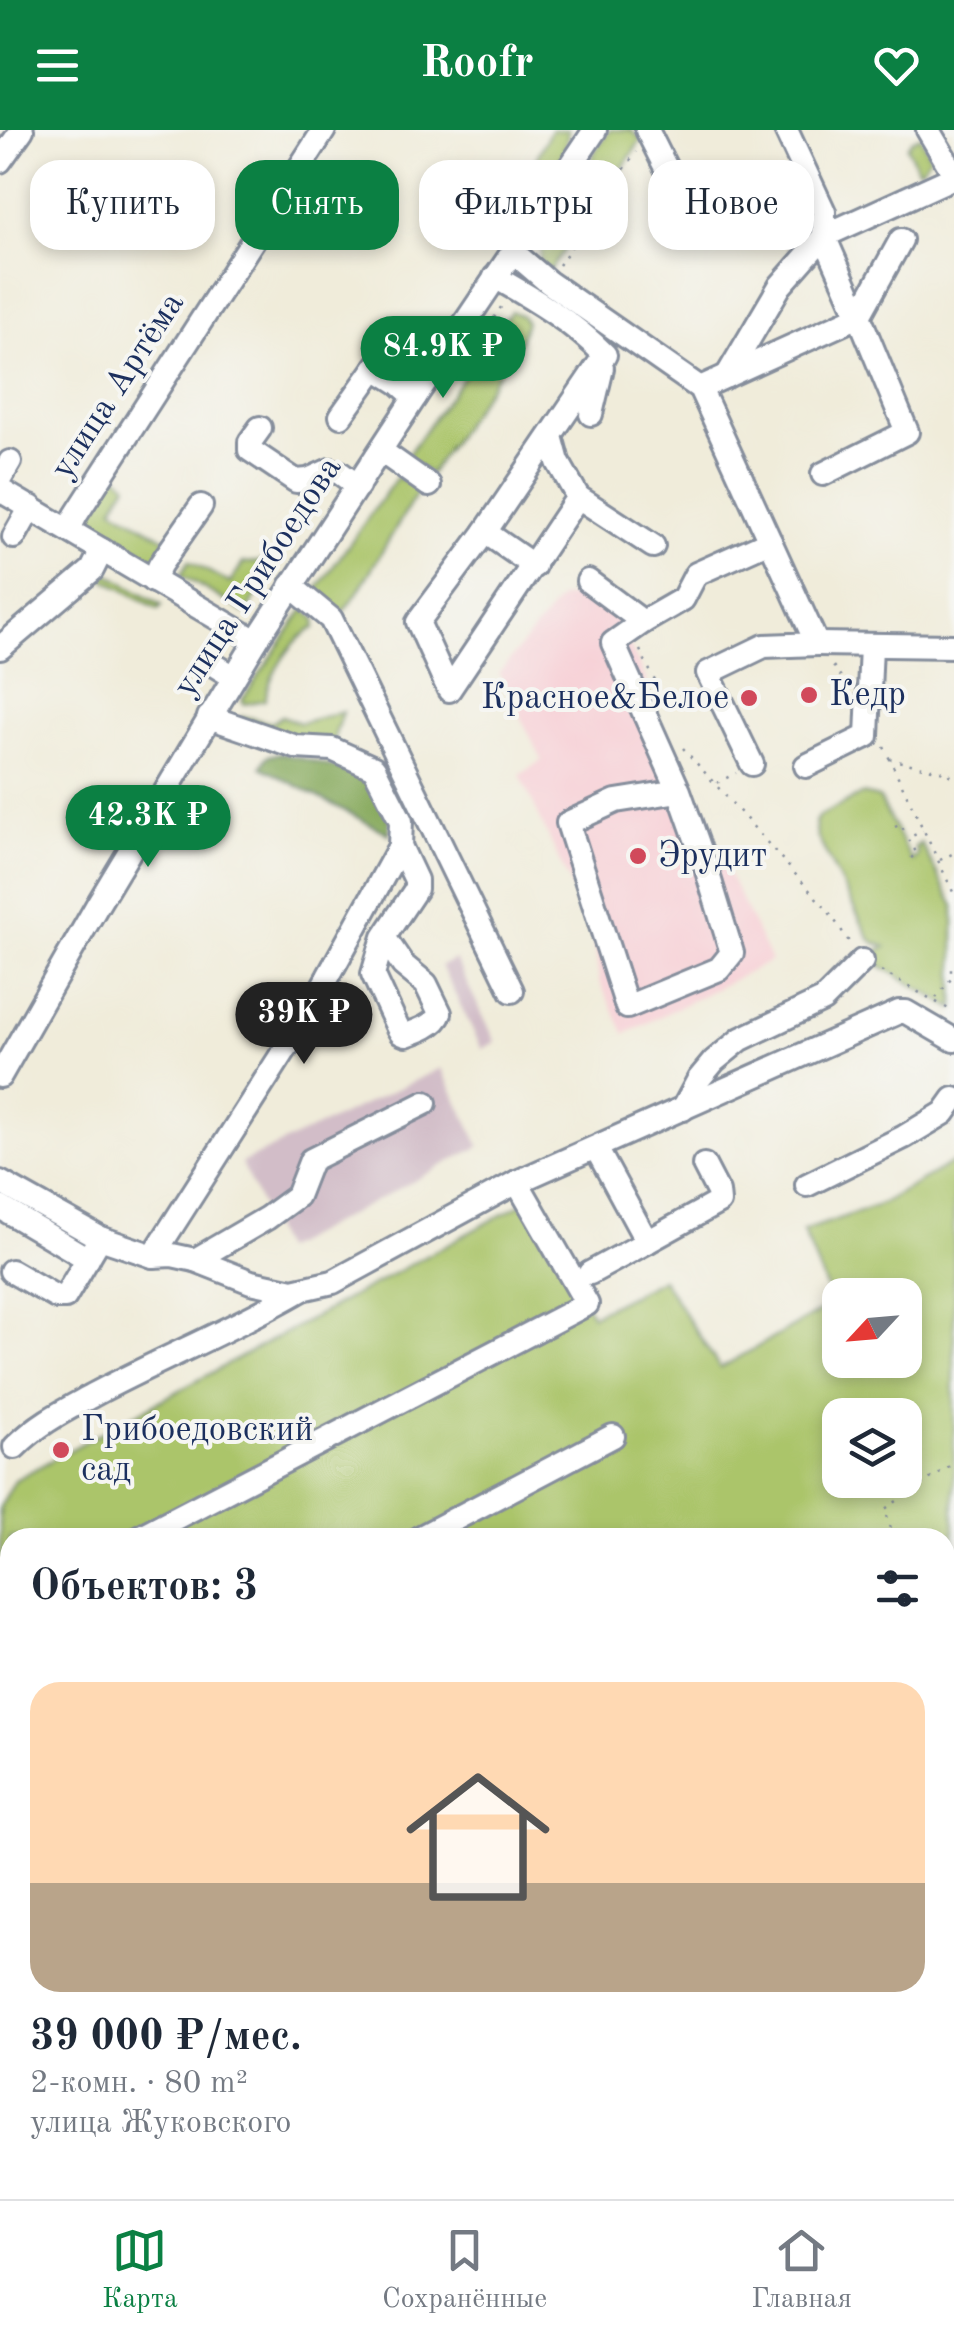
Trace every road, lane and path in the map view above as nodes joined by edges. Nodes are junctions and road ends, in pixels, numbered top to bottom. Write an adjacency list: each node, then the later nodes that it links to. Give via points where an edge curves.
1 (22, 130): 9 (street)
2 (324, 130): 35 (street, улица Артёма)
3 (595, 130): 7 (street, улица Грибоедова)
4 (786, 130): 11 (street, via 824,212)
5 (928, 130): 10 (street)
6 (648, 131): 8 (street); 15 (path)
7 (575, 160)
8 (662, 160)
9 (0, 162)
10 (954, 176): 11 (street)
11 (824, 236): 16 (street); 20 (street, via 780,286)
12 (901, 240): 16 (street)
13 (513, 252): 14 (street, улица Грибоедова); 15 (street)
14 (496, 277): 18 (street); 22 (street, улица Грибоедова)
15 (548, 282): 21 (street)
16 (860, 316): 20 (street); 28 (street, via 908,432)
17 (392, 344): 19 (street)
18 (605, 355): 23 (street); 26 (street)
19 (375, 368): 22 (street); 24 (street)
20 (726, 376): 21 (street)
21 (700, 388): 38 (street)
22 (415, 397): 27 (street, улица Грибоедова)
23 (591, 414)
24 (341, 416)
25 (260, 428): 30 (street, via 250,450 292,479 302,482 334,470)
26 (551, 436): 32 (street); 36 (street)
27 (381, 451): 29 (street); 30 (street, улица Грибоедова)
28 (823, 474)
29 (429, 484)
30 (358, 486): 44 (street, улица Грибоедова)
31 (0, 490): 34 (street)
32 (578, 497): 39 (street); 41 (street)
33 (201, 506): 43 (street)
34 (30, 508): 35 (street); 37 (street)
35 (69, 529): 40 (street)
36 (485, 532): 41 (street); 41 (street, via 418,622 449,690)
37 (14, 537)
38 (770, 541): 45 (street, via 696,574 683,599); 47 (street)
39 (652, 546)
40 (102, 550): 43 (street); 50 (street, via 92,570)
41 (534, 566)
42 (588, 580): 45 (street)
43 (152, 581): 46 (street)
44 (292, 586): 46 (street, улица Грибоедова); 74 (street, via 330,619)
45 (639, 631): 55 (path); 62 (street, via 612,643)
46 (256, 641): 52 (street, улица Грибоедова)
47 (817, 644): 48 (street); 53 (path); 59 (street, via 764,646 708,673)
48 (870, 646): 49 (street); 53 (street)
49 (954, 646)
50 (0, 648)
51 (211, 663): 52 (street)
52 (234, 677): 54 (street, улица Грибоедова)
53 (868, 714): 60 (street, via 867,736)
54 (209, 717): 66 (street, via 296,747 332,749 374,768 401,821); 78 (street, улица Грибоедова)
55 (669, 722)
56 (882, 744): 58 (path)
57 (681, 746): 72 (path, via 829,912)
58 (889, 759): 61 (path, via 950,773); 64 (path)
59 (752, 764)
60 (806, 766)
61 (954, 782)
62 (679, 791): 62 (street, via 732,952 719,969 627,1007 568,823 616,801)
63 (895, 827): 65 (path, via 901,824)
64 (924, 830): 65 (path); 69 (path)
65 (908, 838): 68 (path, via 917,854)
66 (400, 846): 71 (street, via 416,889); 90 (street, via 306,1014)
67 (954, 853): 69 (path)
68 (910, 858)
69 (938, 861): 70 (path)
70 (954, 894)
71 (384, 937)
72 (862, 961): 75 (path); 81 (street, via 823,1000 741,1039 714,1061)
73 (954, 966): 75 (path)
74 (512, 991)
75 (935, 1000): 76 (path)
76 (954, 1012)
77 (954, 1040): 81 (street, via 899,1012)
78 (0, 1076)
79 (954, 1099): 86 (street, via 917,1129)
80 (425, 1104): 91 (street, via 311,1160 298,1196)
81 (683, 1109): 82 (street)
82 (596, 1148): 85 (street); 88 (street)
83 (704, 1165): 88 (street, via 719,1202)
84 (0, 1182): 89 (street)
85 (517, 1182): 94 (street, via 333,1282); 98 (street, via 588,1304)
86 (807, 1185)
87 (0, 1207): 89 (street)
88 (647, 1242): 93 (street)
89 (94, 1248): 90 (street); 92 (street, via 60,1298)
90 (153, 1256): 91 (street)
91 (195, 1260): 94 (street, via 251,1282)
92 (10, 1271)
93 (590, 1273)
94 (303, 1290): 96 (street, via 82,1401)
95 (613, 1436): 99 (street)
96 (15, 1447)
97 (954, 1463): 100 (path, via 885,1509)
98 (156, 1528)
99 (438, 1528)
100 (891, 1528)

